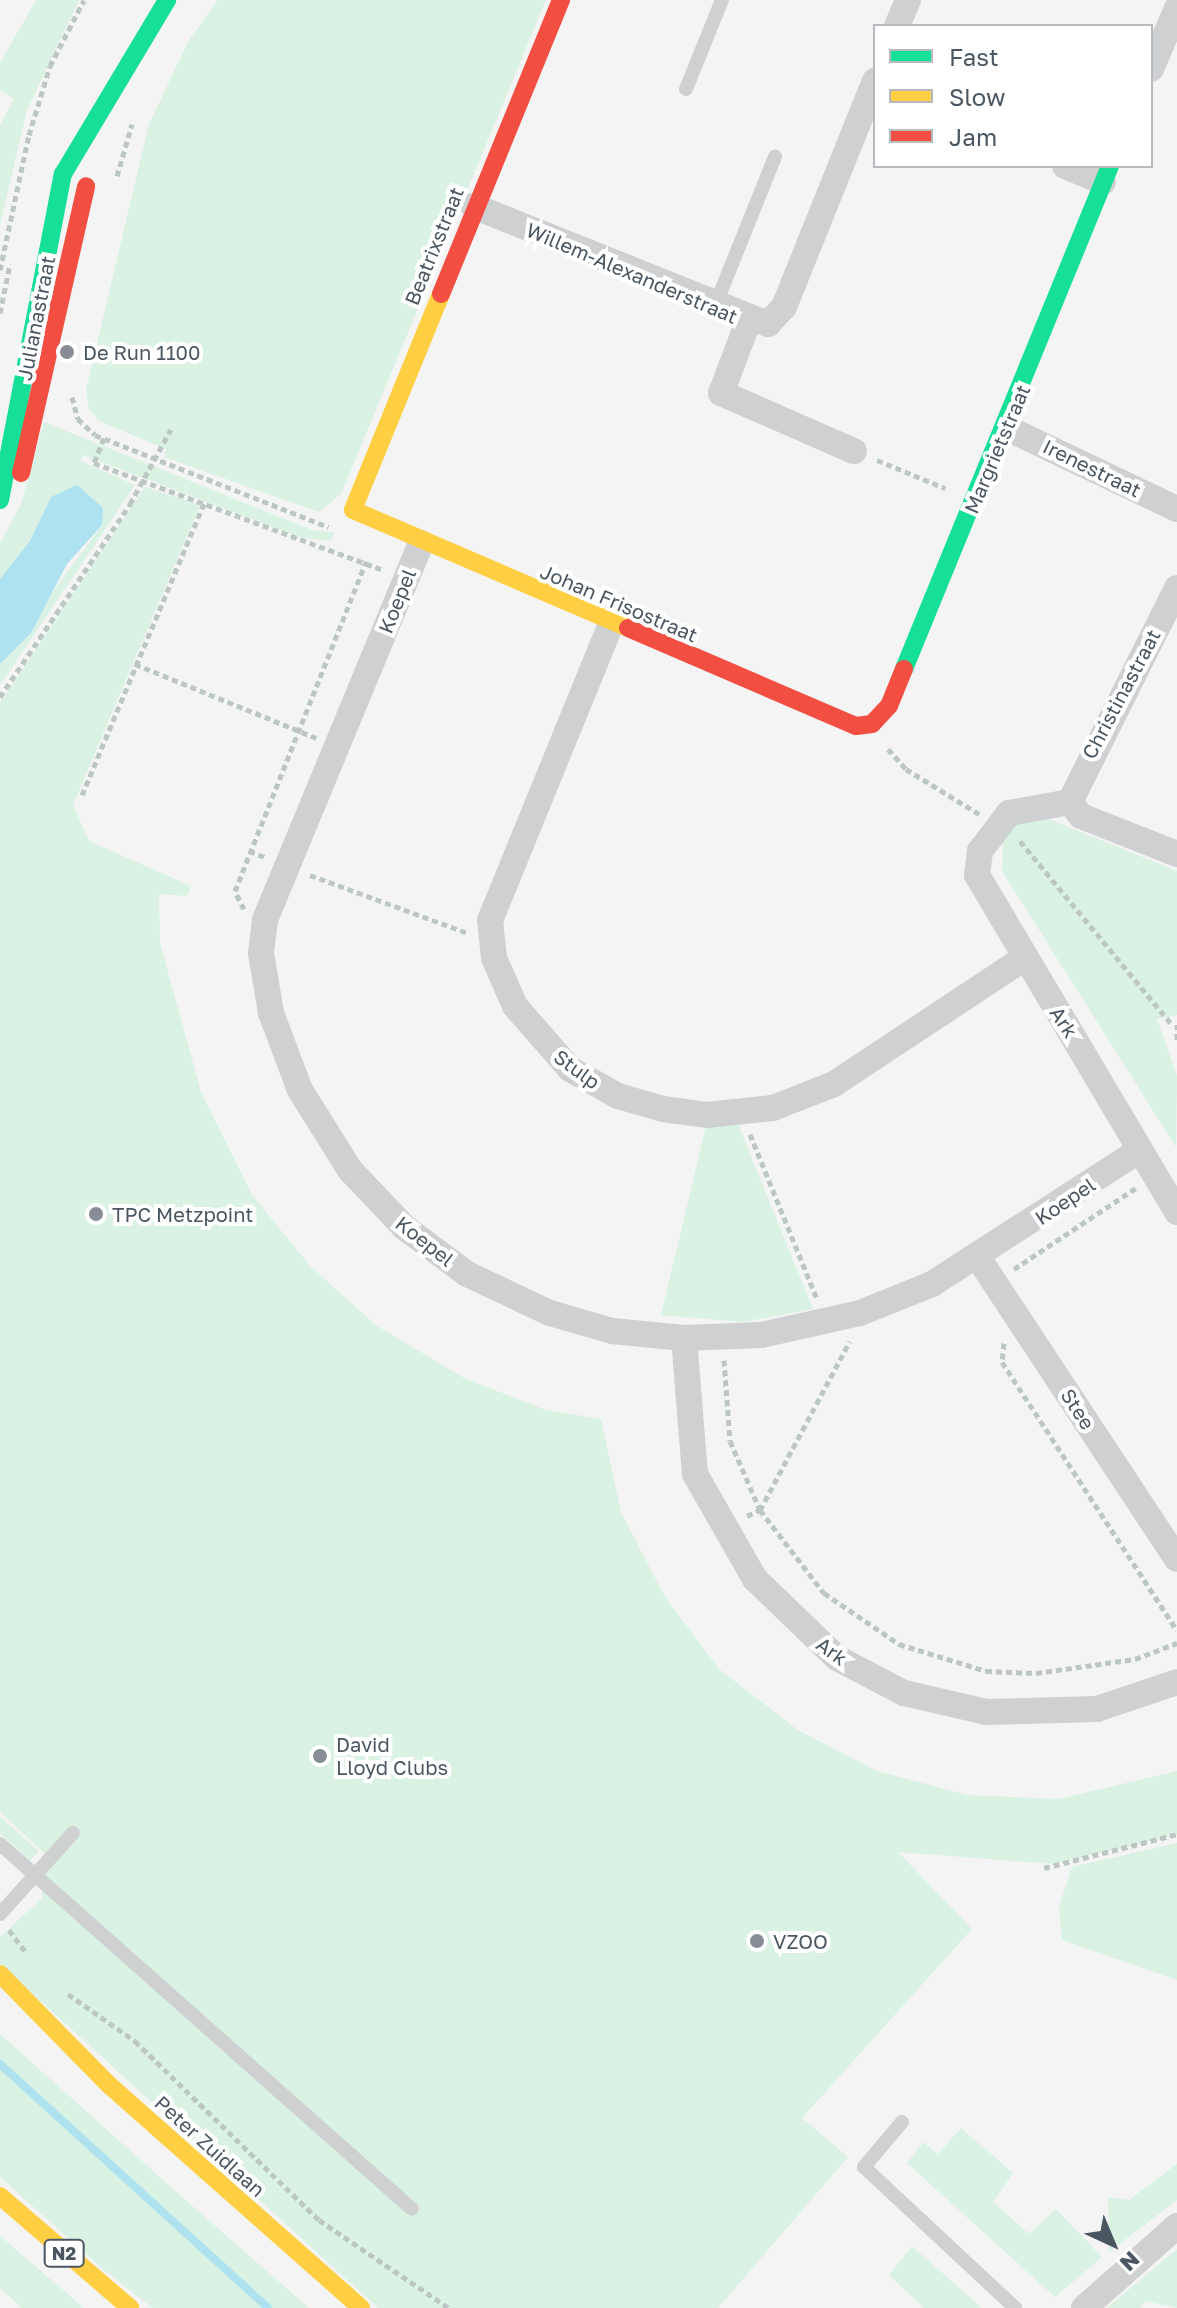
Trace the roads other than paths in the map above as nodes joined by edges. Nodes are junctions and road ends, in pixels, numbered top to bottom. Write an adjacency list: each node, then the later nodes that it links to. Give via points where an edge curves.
1 (167, 0): 10 (main road, Julianastraat)
2 (561, 0): 14 (main road, Beatrixstraat)
3 (722, 0): 9 (lane)
4 (908, 0): 6 (street)
5 (1177, 8): 7 (street)
6 (898, 24)
7 (1153, 64)
8 (873, 86): 16 (street, Willem-Alexanderstraat, via 784,307 768,324)
9 (686, 89)
10 (93, 128): 19 (main road, Julianastraat, via 63,174 48,233); 20 (main road, Julianastraat, via 38,423 27,462)
11 (775, 157): 15 (lane)
12 (1076, 168): 13 (street)
13 (1107, 174): 17 (main road, Margrietstraat)
14 (473, 206): 15 (street, Willem-Alexanderstraat); 22 (main road, Beatrixstraat)
15 (715, 306): 16 (street, Willem-Alexanderstraat)
16 (748, 322): 18 (street, via 721,393)
17 (1007, 428): 21 (street, Irenestraat); 26 (main road, Margrietstraat, via 889,706)
18 (854, 451)
19 (0, 500)
20 (0, 509)
21 (1177, 509)
22 (353, 510): 23 (main road, Johan Frisostraat)
23 (421, 543): 25 (main road, Johan Frisostraat); 33 (street, Koepel, via 265,920 263,964 279,1039 327,1138 375,1201 429,1248 500,1293 612,1331)
24 (1177, 588): 27 (street, Christinastraat)
25 (611, 624): 26 (main road, Johan Frisostraat, via 856,726); 29 (street, Stulp, via 489,933 515,1006 570,1069 618,1096 663,1109 742,1114 834,1084)
26 (872, 724)
27 (1070, 802): 28 (street, via 1081,816); 29 (street, Ark, via 998,823 977,875)
28 (1177, 854)
29 (1023, 959): 30 (street, Ark, via 1128,1121)
30 (1137, 1152): 31 (street, Ark); 32 (street, Koepel)
31 (1177, 1212)
32 (979, 1259): 33 (street, Koepel, via 932,1284 826,1322); 34 (street, Stee)
33 (684, 1338): 35 (street, Ark, via 695,1474 720,1526 782,1611 837,1658 904,1693 986,1712 1041,1715 1140,1699)
34 (1177, 1559)
35 (1177, 1682)
36 (73, 1833): 38 (lane)
37 (0, 1844): 38 (lane)
38 (35, 1875): 39 (lane); 45 (lane)
39 (0, 1914)
40 (0, 1974): 42 (main road, Peter Zuidlaan)
41 (0, 1998): 42 (main road, Peter Zuidlaan)
42 (32, 2014): 48 (main road, Peter Zuidlaan)
43 (902, 2122): 49 (lane, via 864,2167)
44 (0, 2196): 47 (main road, N2)
45 (412, 2209)
46 (1177, 2226): 50 (street)
47 (130, 2308)
48 (361, 2308)
49 (1015, 2308)
50 (1084, 2308)

